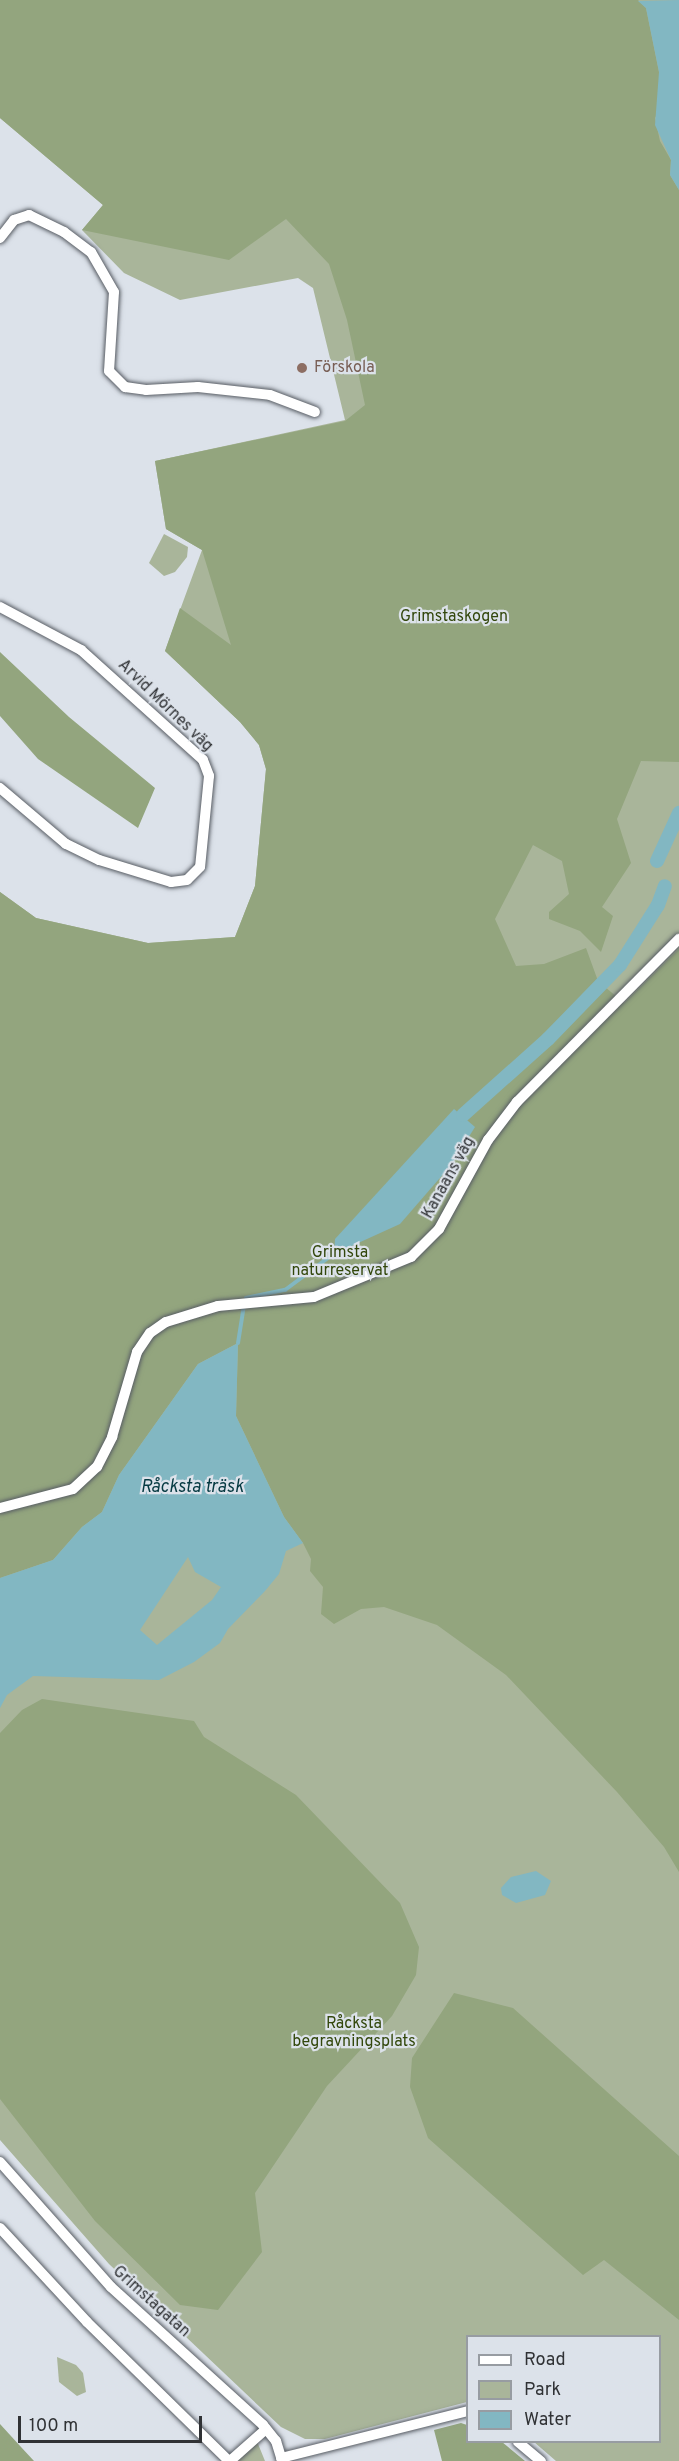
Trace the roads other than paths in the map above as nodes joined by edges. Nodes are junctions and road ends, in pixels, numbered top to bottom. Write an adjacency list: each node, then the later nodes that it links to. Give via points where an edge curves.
1 (0, 238): 2 (street, via 14,220 29,215 64,232 91,252 114,292 108,356 115,381 146,390 198,387 270,395)
2 (315, 412)
3 (0, 607): 4 (street, Arvid Mörnes väg, via 81,650 203,760 209,776 200,867 187,880 171,882 99,860 66,844)
4 (0, 788)
5 (679, 939): 6 (street, Kanaans väg, via 517,1101 488,1140 439,1229 411,1257 314,1297 241,1304 177,1316 150,1333 137,1352 112,1437 97,1467 73,1489)
6 (0, 1508)
7 (0, 2162): 10 (street, Grimstagatan, via 111,2287)
8 (0, 2228): 13 (street, via 87,2322)
9 (466, 2412): 12 (street)
10 (266, 2429): 12 (street, Grimstagatan); 13 (street)
11 (519, 2443): 14 (street)
12 (281, 2460)
13 (230, 2461)
14 (541, 2461)

